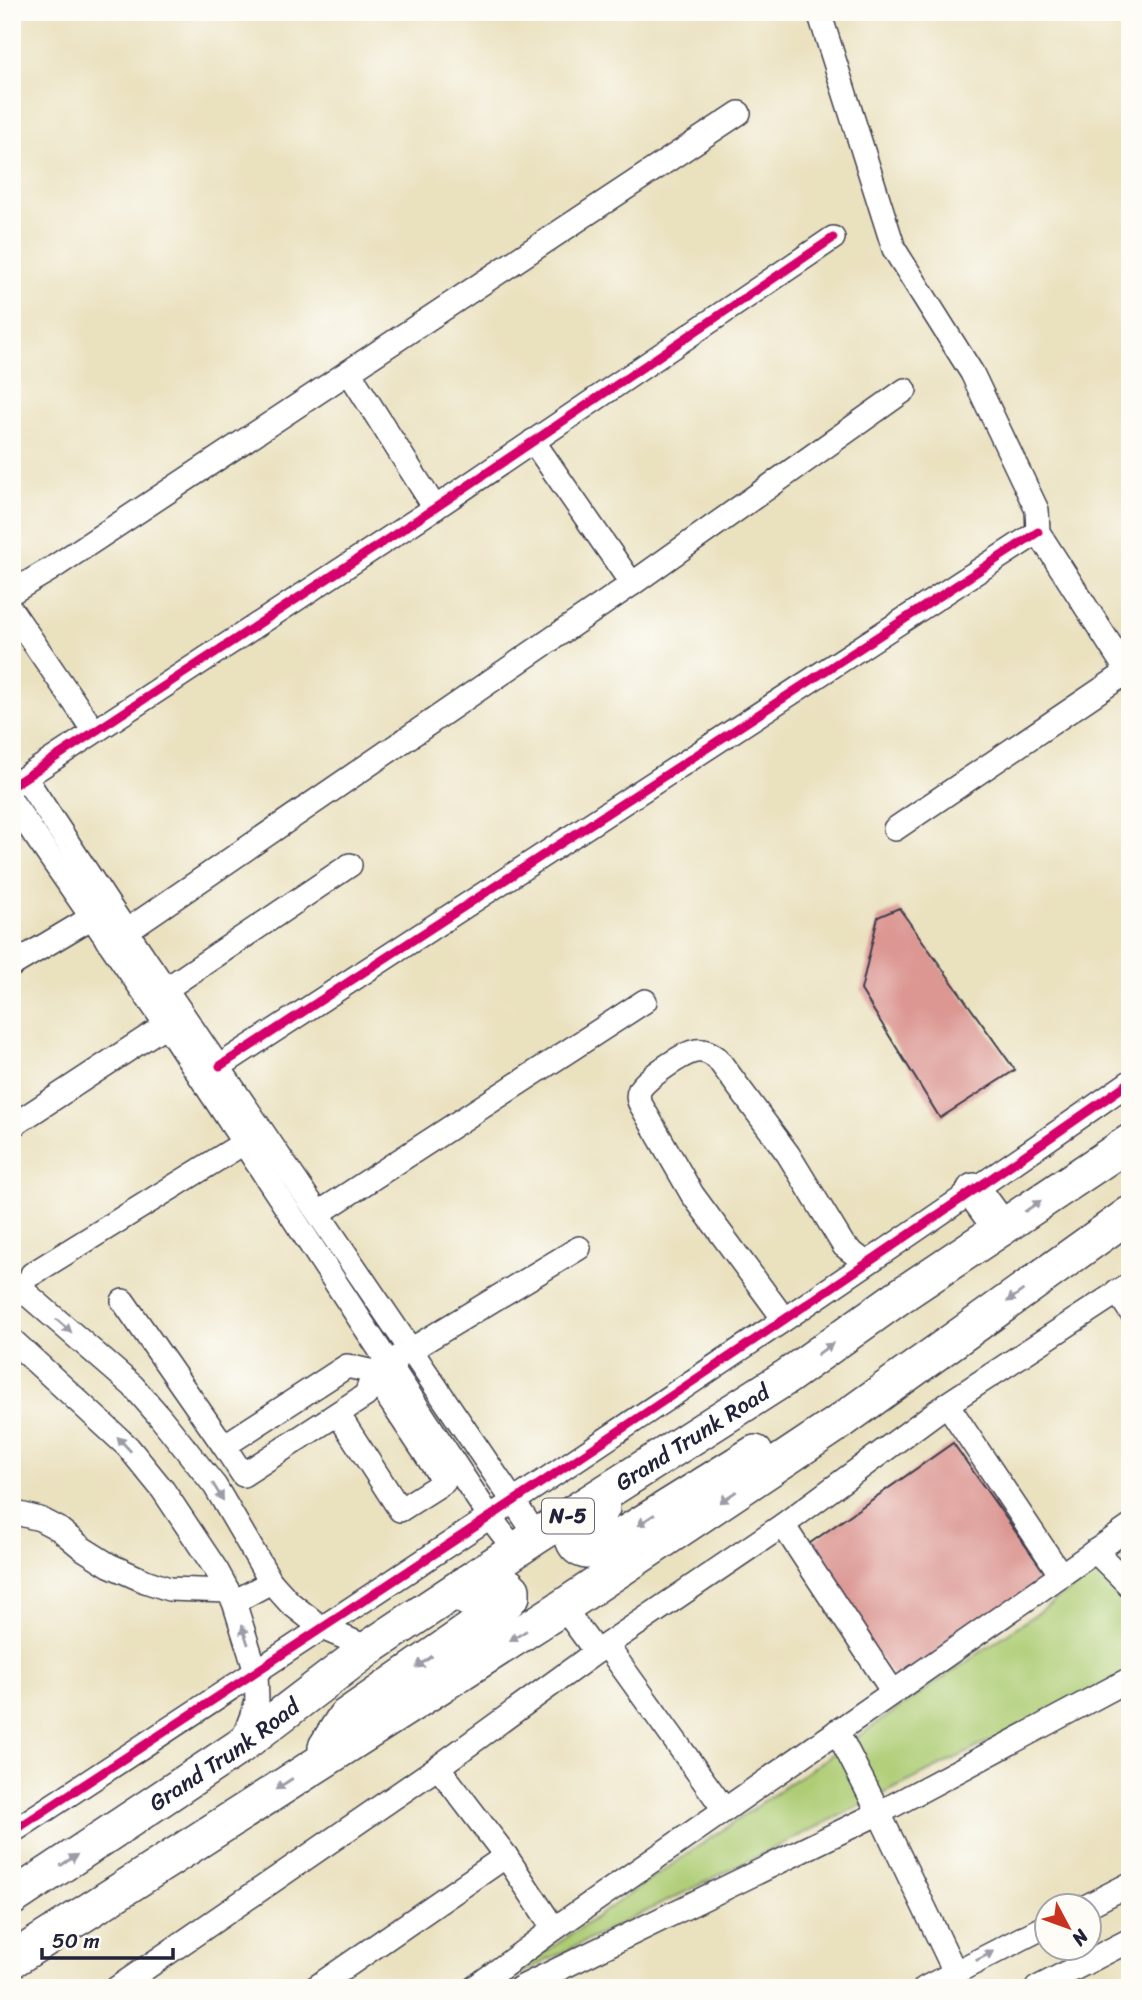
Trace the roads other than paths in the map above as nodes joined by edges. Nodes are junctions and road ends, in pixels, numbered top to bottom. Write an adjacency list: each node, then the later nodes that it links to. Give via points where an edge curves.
1 (819, 12): 8 (street, via 894,249 972,373 1037,510)
2 (739, 113): 4 (street)
3 (833, 238): 6 (street)
4 (349, 372): 7 (street); 10 (street)
5 (905, 390): 9 (street)
6 (533, 441): 7 (street); 9 (street)
7 (435, 508): 13 (street)
8 (1038, 531): 12 (street); 24 (street)
9 (632, 584): 19 (street)
10 (12, 592)
11 (12, 611): 13 (street)
12 (1129, 674): 16 (street)
13 (94, 731): 14 (street)
14 (19, 783): 18 (street)
15 (12, 802): 18 (street)
16 (895, 829)
17 (350, 865): 21 (street)
18 (101, 912): 19 (street); 20 (street)
19 (117, 935): 21 (street); 23 (street)
20 (12, 965)
21 (166, 989): 23 (street)
22 (645, 1001): 31 (street)
23 (175, 1019): 24 (street); 26 (street); 29 (street)
24 (220, 1066): 27 (street)
25 (1130, 1082): 30 (street)
26 (12, 1126)
27 (263, 1131): 29 (street); 31 (street)
28 (1130, 1142): 33 (highway, Grand Trunk Road / N-5, one-way to 28)
29 (243, 1143): 36 (street); 42 (street)
30 (974, 1191): 33 (highway); 35 (street)
31 (319, 1213): 41 (street)
32 (1130, 1213): 46 (highway, one-way to 46)
33 (1000, 1228): 43 (highway, Grand Trunk Road / N-5, one-way to 33)
34 (579, 1248): 41 (street)
35 (866, 1263): 39 (street); 39 (street, via 844,1246 788,1154 717,1058 693,1051 666,1067 639,1091 641,1105 692,1194)
36 (22, 1278): 56 (street, one-way to 56, via 160,1417 215,1486)
37 (1126, 1295): 44 (street)
38 (123, 1301): 47 (street)
39 (784, 1319): 48 (street)
40 (12, 1340): 58 (street, one-way to 40, via 186,1523 128,1447)
41 (411, 1348): 42 (street); 48 (street)
42 (378, 1372): 45 (street, via 366,1395); 45 (street, via 385,1393 444,1482 400,1510); 47 (street, via 347,1366); 50 (street)
43 (788, 1376): 46 (highway, one-way to 43, via 762,1448 594,1552 574,1544 572,1536 578,1525 735,1426); 53 (highway, Grand Trunk Road / N-5)
44 (947, 1404): 51 (street); 55 (street)
45 (338, 1414): 47 (street, via 243,1475)
46 (837, 1424): 59 (highway, one-way to 59)
47 (223, 1446)
48 (513, 1500): 50 (street); 53 (street)
49 (12, 1512): 58 (street, via 40,1519 109,1565 145,1581)
50 (489, 1517): 53 (street); 60 (street)
51 (783, 1525): 62 (street); 65 (street)
52 (1130, 1527): 54 (street)
53 (526, 1543): 61 (highway, Grand Trunk Road / N-5)
54 (1096, 1551): 55 (street); 57 (street)
55 (1061, 1575): 65 (street)
56 (271, 1582): 58 (street); 60 (street)
57 (1130, 1586)
58 (231, 1597): 63 (street, one-way to 58)
59 (563, 1607): 62 (street); 69 (highway, one-way to 69)
60 (321, 1628): 61 (street); 63 (street)
61 (369, 1648): 66 (highway, Grand Trunk Road / N-5)
62 (601, 1649): 70 (street); 71 (street)
63 (256, 1672): 68 (street, via 257,1702); 73 (street)
64 (1130, 1679): 72 (street)
65 (893, 1692): 67 (street)
66 (284, 1714): 68 (highway, Grand Trunk Road / N-5); 69 (highway, one-way to 69, via 347,1679 485,1586 501,1582 512,1590 499,1609 345,1717)
67 (837, 1731): 71 (street); 72 (street)
68 (239, 1747): 77 (highway, Grand Trunk Road / N-5, one-way to 68)
69 (314, 1765): 81 (highway, one-way to 81)
70 (438, 1767): 74 (street); 83 (street)
71 (724, 1810): 78 (street)
72 (879, 1813): 82 (street); 86 (street)
73 (12, 1832)
74 (506, 1856): 78 (street); 84 (street)
75 (1130, 1884): 76 (street)
76 (1104, 1897)
77 (12, 1898)
78 (554, 1929): 85 (street)
79 (1034, 1932): 82 (street, one-way to 79)
80 (1130, 1940): 88 (street)
81 (12, 1960)
82 (955, 1972): 87 (street)
83 (117, 1988)
84 (315, 1988)
85 (474, 1988)
86 (520, 1988)
87 (925, 1988)
88 (1037, 1988)

